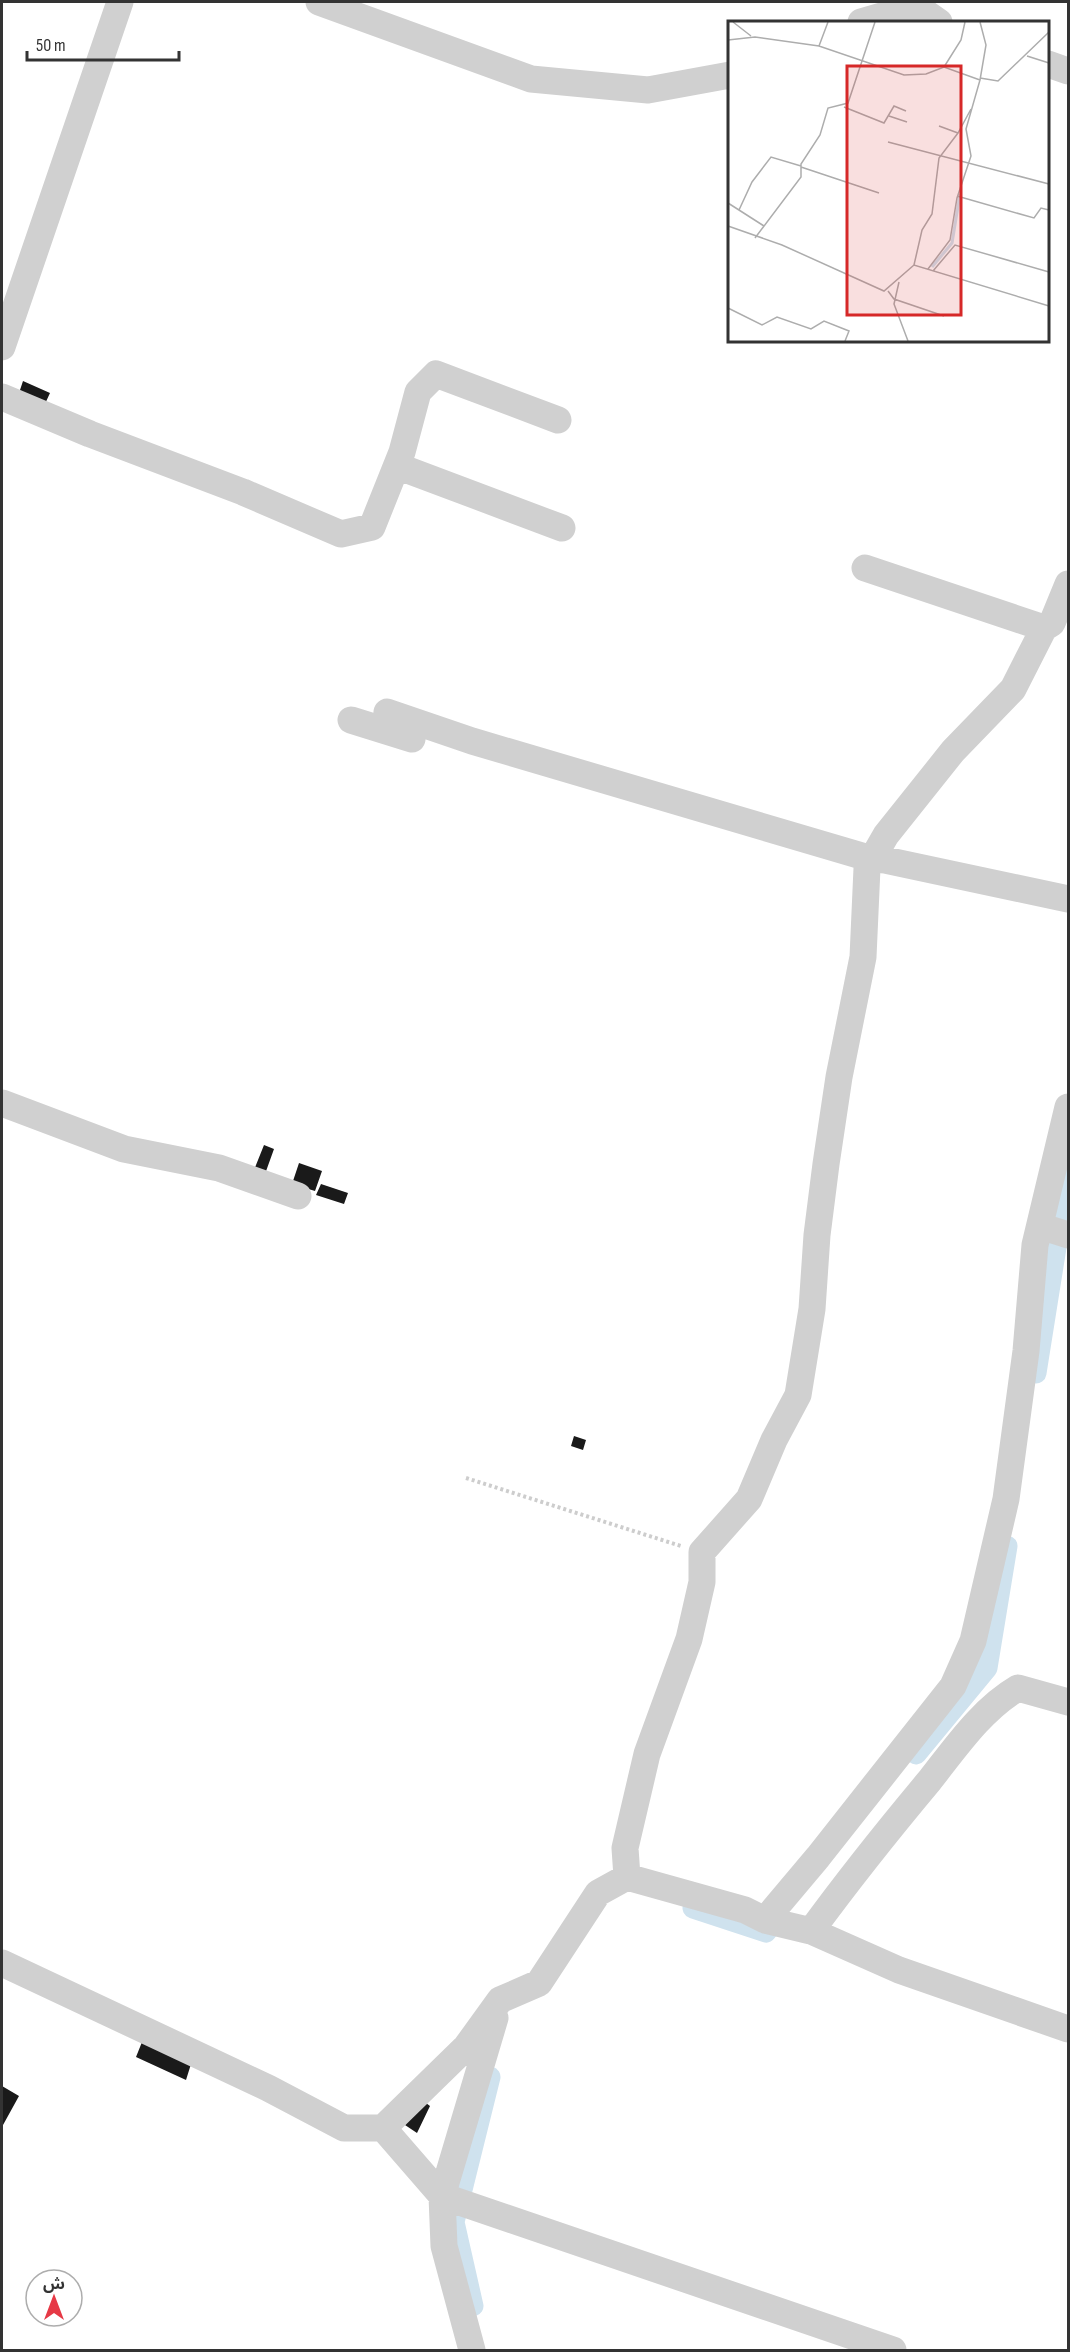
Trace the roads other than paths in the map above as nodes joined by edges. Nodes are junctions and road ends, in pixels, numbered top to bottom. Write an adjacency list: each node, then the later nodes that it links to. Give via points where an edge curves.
1 (120, 2): 9 (street)
2 (319, 2): 8 (street, via 531,79 648,90)
3 (918, 4): 4 (street); 5 (street)
4 (864, 21)
5 (938, 21)
6 (1049, 65): 7 (street)
7 (1068, 71)
8 (728, 75)
9 (2, 347)
10 (2, 397): 12 (street, via 341,534 372,527)
11 (558, 420): 12 (street, via 436,374 418,392)
12 (397, 466): 13 (street)
13 (562, 528)
14 (865, 568): 16 (street)
15 (1068, 584): 16 (street, via 1052,623)
16 (1044, 628): 20 (street, via 1013,689 953,751 886,835)
17 (387, 712): 19 (street)
18 (351, 720): 19 (street, via 551,783)
19 (579, 773): 20 (street)
20 (872, 859): 21 (street); 28 (street, via 867,868 863,957 826,1164 812,1310 798,1395 748,1499 702,1552 702,1582 689,1639 647,1754 625,1848)
21 (1068, 899)
22 (2, 1103): 24 (street, via 124,1149 219,1168)
23 (1068, 1107): 25 (street)
24 (298, 1196)
25 (1040, 1226): 26 (street); 29 (street, via 1006,1499 973,1641 952,1686)
26 (1068, 1235)
27 (1068, 1702): 30 (street, via 1018,1688 999,1698)
28 (627, 1877): 29 (street, via 745,1910); 32 (street, via 598,1893 539,1983)
29 (765, 1920): 30 (street)
30 (811, 1931): 33 (street, via 899,1970)
31 (2, 1963): 34 (street, via 344,2128)
32 (500, 2000): 34 (street, via 466,2047); 35 (street, via 454,2155)
33 (1068, 2029)
34 (383, 2128): 35 (street)
35 (434, 2188): 36 (street, via 444,2246); 37 (street, via 684,2281)
36 (472, 2350)
37 (892, 2350)

